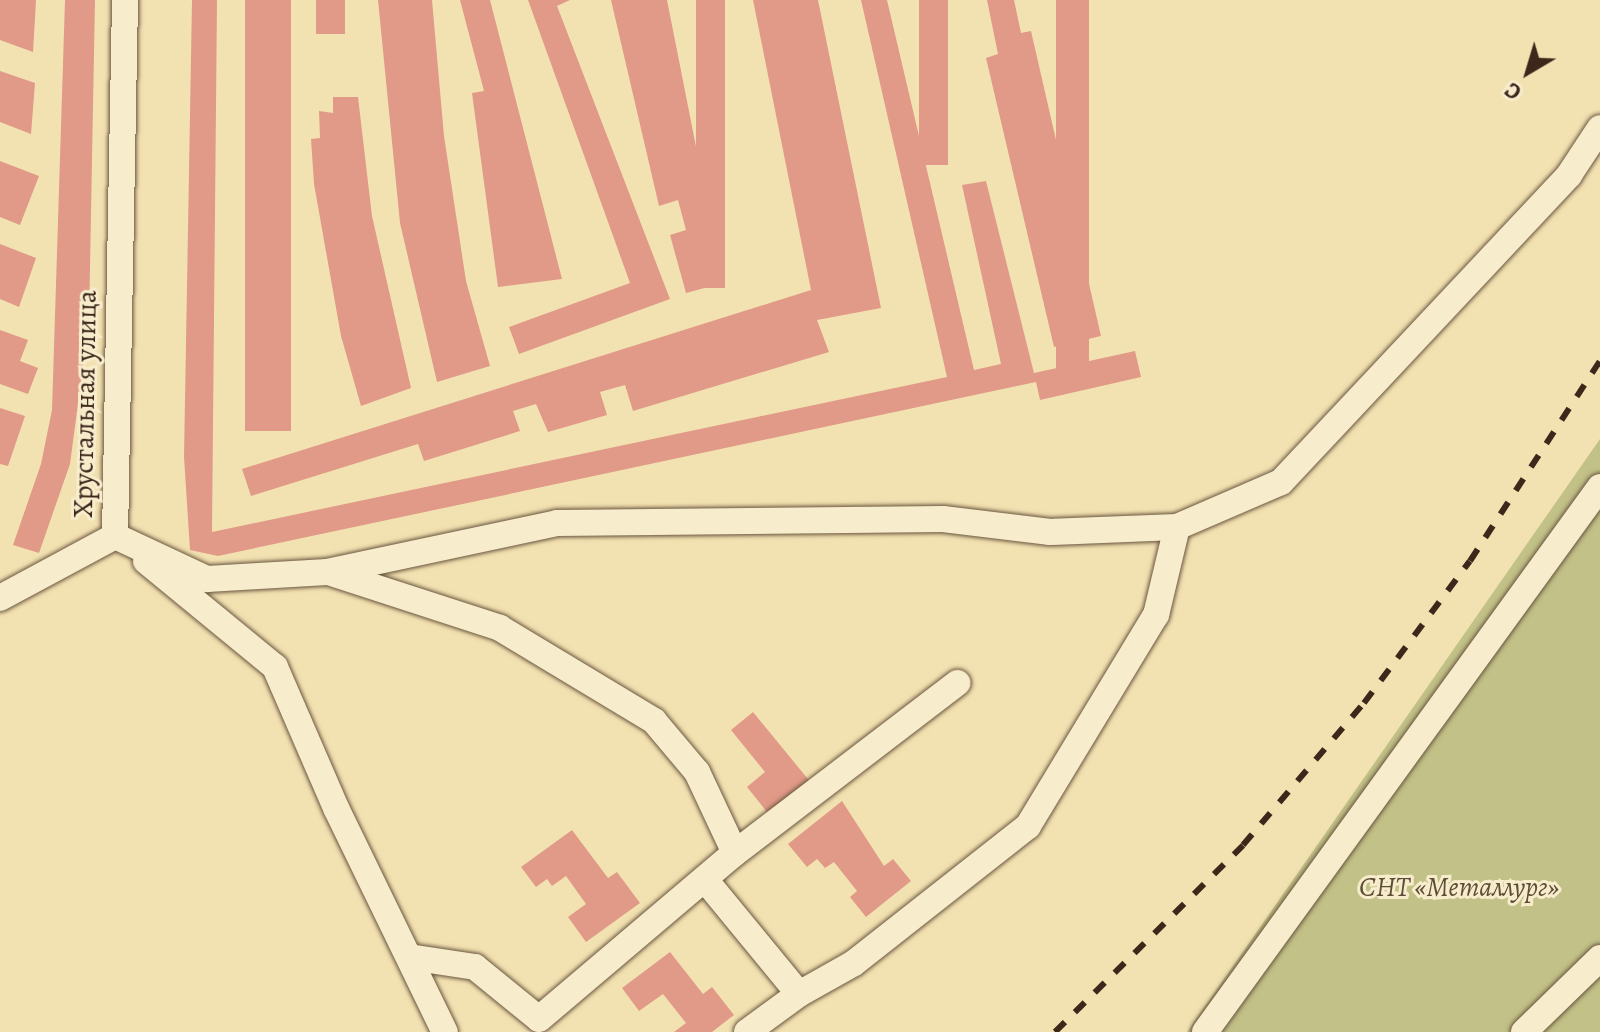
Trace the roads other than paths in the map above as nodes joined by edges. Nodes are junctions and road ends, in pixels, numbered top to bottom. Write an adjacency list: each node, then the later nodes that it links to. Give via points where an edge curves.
1 (125, 0): 5 (street, Хрустальная улица)
2 (1600, 128): 4 (street, via 1569,175 1281,482)
3 (1600, 487): 16 (street)
4 (1177, 527): 6 (street, via 1050,532 943,519 557,523); 13 (street, via 1156,615 1028,826 854,963)
5 (115, 536): 6 (street, via 207,579); 7 (street); 11 (street, Хрустальная улица, via 275,667)
6 (327, 572): 9 (street, via 500,628 654,721 697,772)
7 (0, 598)
8 (957, 683): 9 (street)
9 (735, 853): 10 (street)
10 (707, 882): 11 (street, via 539,1019 475,967); 13 (street)
11 (409, 957): 14 (street, Хрустальная улица)
12 (1600, 958): 17 (street)
13 (799, 994): 15 (street)
14 (445, 1032)
15 (747, 1032)
16 (1205, 1032)
17 (1524, 1032)

